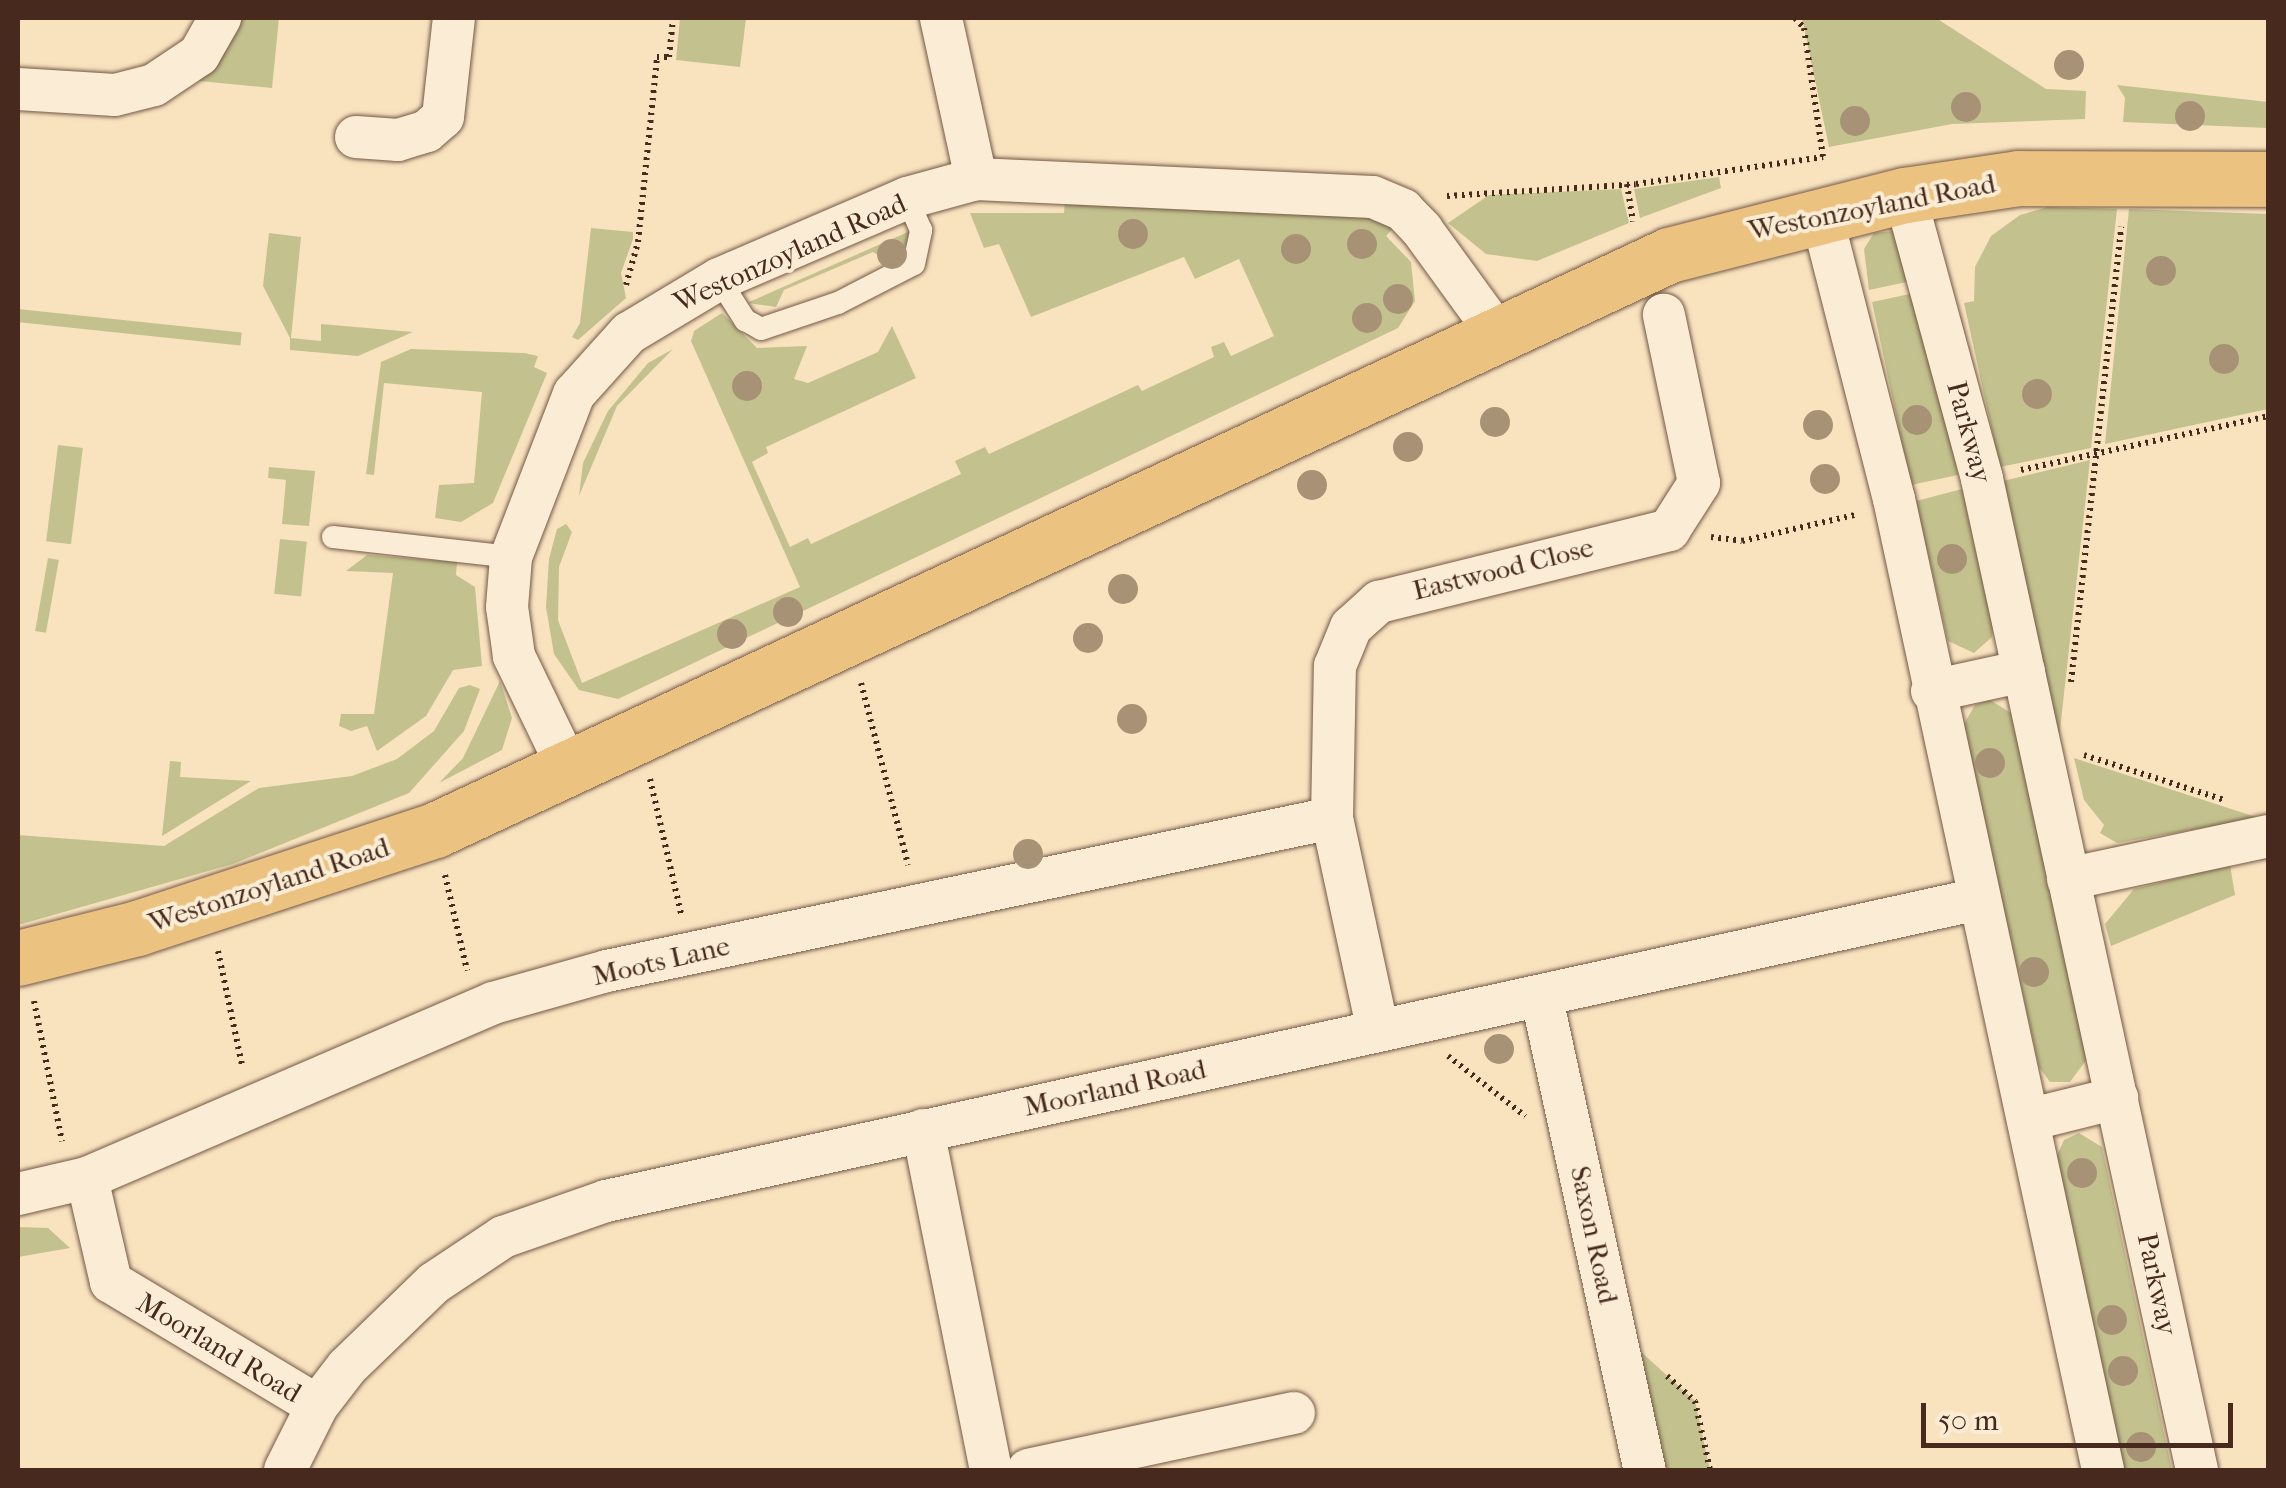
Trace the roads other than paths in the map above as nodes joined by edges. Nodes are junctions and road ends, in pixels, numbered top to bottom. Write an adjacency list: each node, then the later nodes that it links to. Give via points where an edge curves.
1 (220, 18): 4 (street, via 199,55 154,85 115,94)
2 (454, 18): 5 (street, via 444,117 398,140)
3 (941, 18): 6 (street)
4 (18, 89)
5 (356, 137)
6 (976, 179): 9 (street, Westonzoyland Road); 13 (street, Westonzoyland Road, via 1358,196 1403,210 1453,266)
7 (2268, 179): 8 (main road, Westonzoyland Road, via 2019,178)
8 (1905, 194): 10 (main road, Westonzoyland Road); 16 (street, Parkway, via 1982,478)
9 (907, 198): 11 (street, Westonzoyland Road); 11 (lane, via 920,230 914,264 838,303 761,329 745,320)
10 (1822, 214): 13 (main road, Westonzoyland Road, via 1668,255); 17 (street, via 1894,498)
11 (719, 279): 15 (street, Westonzoyland Road, via 603,356 574,394)
12 (1664, 315): 19 (street, Eastwood Close, via 1699,483 1669,530 1380,602 1351,628 1335,666)
13 (1496, 332): 18 (main road, Westonzoyland Road)
14 (333, 538): 15 (lane)
15 (511, 556): 18 (street, Westonzoyland Road, via 506,608 514,656)
16 (2024, 671): 17 (street); 21 (street, Parkway)
17 (1932, 690): 22 (street)
18 (569, 770): 23 (main road, Westonzoyland Road, via 435,830)
19 (1332, 818): 25 (street, Eastwood Close); 29 (street, Moots Lane, via 690,954 477,1011)
20 (2268, 836): 21 (street)
21 (2068, 880): 26 (street, Parkway)
22 (1979, 899): 24 (street, Moorland Road); 27 (street)
23 (22, 957)
24 (1542, 999): 25 (street, Moorland Road); 36 (street, Saxon Road)
25 (1393, 1028): 28 (street, Moorland Road)
26 (2117, 1098): 27 (street); 38 (street, Parkway)
27 (2028, 1120): 37 (street)
28 (924, 1130): 31 (street, Moorland Road, via 606,1201 503,1237 434,1283 347,1367); 34 (street)
29 (87, 1178): 30 (street, Moots Lane); 31 (street, Moorland Road, via 112,1282)
30 (18, 1194)
31 (317, 1406): 33 (street, Moorland Road)
32 (1294, 1413): 35 (street)
33 (285, 1470)
34 (991, 1470)
35 (1028, 1470)
36 (1646, 1470)
37 (2103, 1470)
38 (2197, 1470)

